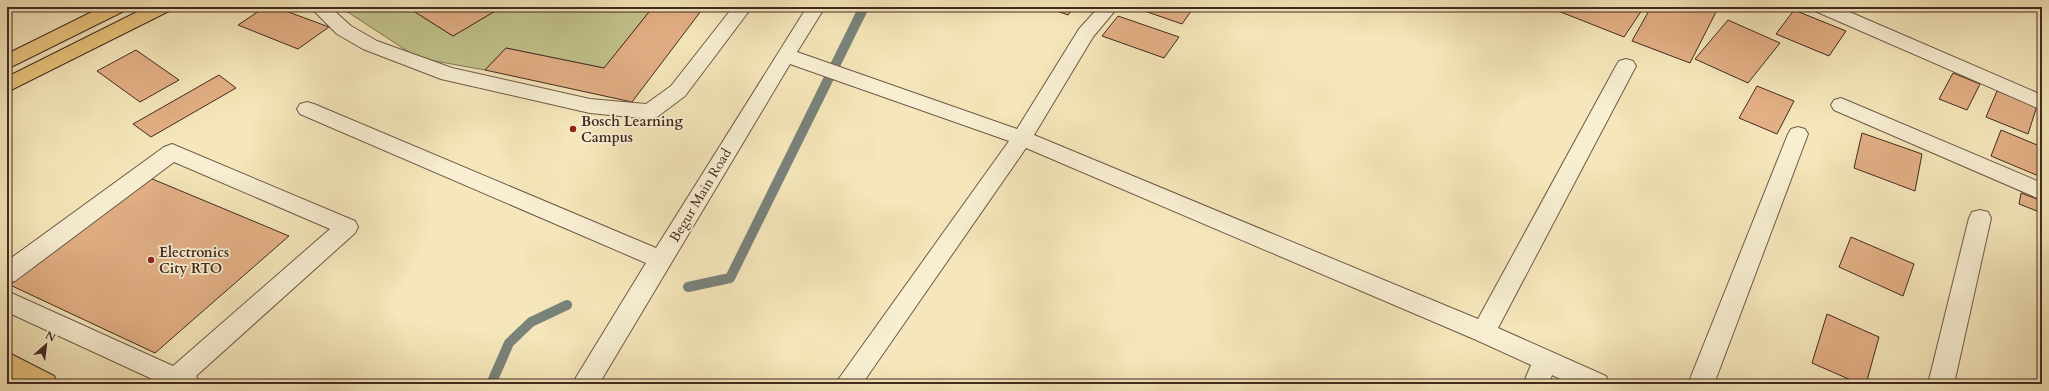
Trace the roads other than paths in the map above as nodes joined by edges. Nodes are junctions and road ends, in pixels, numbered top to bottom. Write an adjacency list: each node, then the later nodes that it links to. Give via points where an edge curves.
1 (117, 7): 9 (main road)
2 (162, 7): 11 (main road)
3 (318, 7): 4 (street, via 344,30 370,45 448,74 590,106 650,112 678,91)
4 (743, 7)
5 (816, 7): 8 (street, Begur Main Road)
6 (1109, 7): 16 (street, via 1086,33)
7 (1822, 7): 12 (street)
8 (785, 54): 16 (street); 19 (street, Begur Main Road)
9 (7, 62)
10 (1626, 66): 22 (street)
11 (7, 85)
12 (2042, 103)
13 (1841, 105): 17 (street)
14 (307, 109): 19 (street)
15 (1798, 134): 31 (street)
16 (1022, 138): 22 (street); 28 (street)
17 (2042, 192)
18 (1980, 218): 32 (street)
19 (661, 260): 27 (street, Begur Main Road)
20 (7, 274): 25 (street, via 172,152 347,227)
21 (7, 301): 25 (street)
22 (1483, 332): 23 (street)
23 (1545, 361): 29 (street); 30 (street)
24 (7, 363): 26 (main road)
25 (183, 381)
26 (45, 384)
27 (585, 384)
28 (848, 384)
29 (1536, 384)
30 (1597, 384)
31 (1701, 384)
32 (1941, 384)

